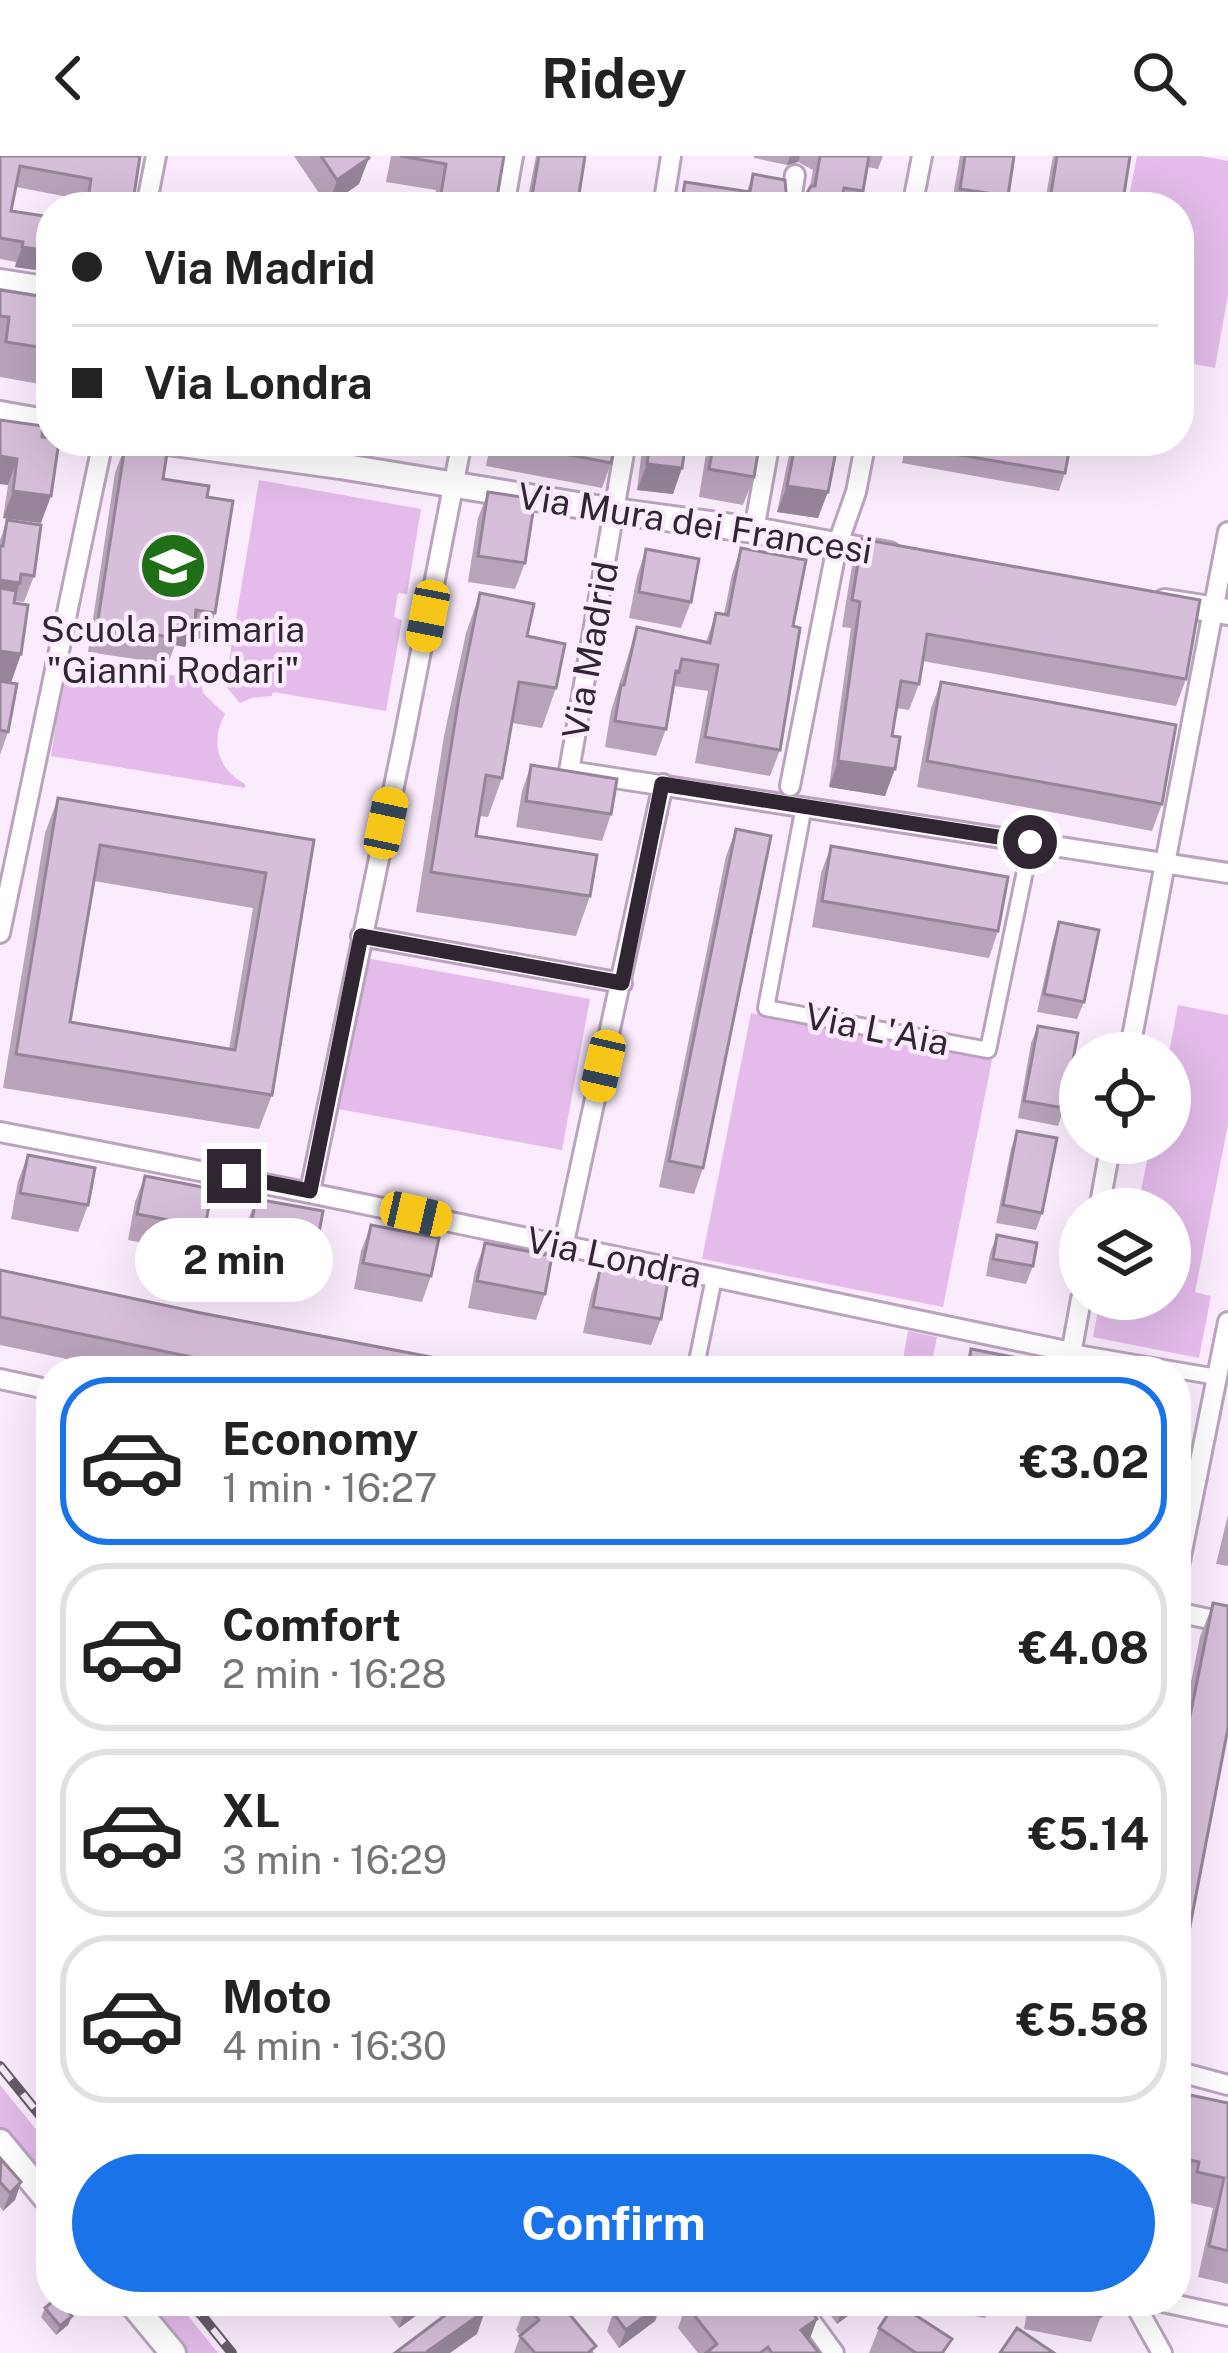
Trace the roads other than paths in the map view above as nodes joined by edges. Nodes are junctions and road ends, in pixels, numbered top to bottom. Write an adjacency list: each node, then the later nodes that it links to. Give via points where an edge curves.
1 (156, 156): 6 (street)
2 (513, 156): 7 (street)
3 (671, 156): 8 (street)
4 (922, 156): 10 (street)
5 (795, 176): 9 (street)
6 (149, 192)
7 (507, 192)
8 (665, 192)
9 (792, 192)
10 (915, 192)
11 (0, 279): 12 (street)
12 (36, 285)
13 (0, 414): 14 (street)
14 (36, 420)
15 (101, 456): 35 (street)
16 (263, 456): 21 (street, Via Mura dei Francesi)
17 (459, 456): 21 (street)
18 (623, 456): 22 (street)
19 (767, 456): 23 (street)
20 (863, 456): 25 (street)
21 (454, 484): 22 (street, Via Mura dei Francesi); 36 (street)
22 (614, 511): 23 (street, Via Mura dei Francesi); 29 (street, Via Madrid, via 569,770)
23 (754, 530): 25 (street, Via Mura dei Francesi)
24 (1228, 532): 28 (street)
25 (837, 546): 26 (street, Via Mura dei Francesi); 30 (street)
26 (915, 559)
27 (1145, 598): 28 (street)
28 (1221, 611): 33 (street)
29 (662, 784): 31 (street, Via Madrid); 37 (street)
30 (790, 786)
31 (804, 806): 32 (street, Via Madrid); 32 (street, Via L'Aia, via 766,1007 988,1050)
32 (1030, 842): 33 (street, Via Madrid)
33 (1166, 863): 34 (street, Via Madrid); 38 (street)
34 (1228, 873)
35 (0, 933)
36 (361, 936): 37 (street); 40 (street)
37 (622, 983): 41 (street)
38 (1133, 1032)
39 (0, 1132): 40 (street, Via Londra)
40 (310, 1191): 41 (street, Via Londra)
41 (563, 1247): 42 (street, Via Londra)
42 (714, 1278): 45 (street); 46 (street, Via Londra)
43 (1077, 1320): 47 (street)
44 (1228, 1322): 49 (street)
45 (698, 1356)
46 (1048, 1356)
47 (1070, 1356)
48 (1191, 1375): 49 (street, Via Londra)
49 (1222, 1378): 52 (street)
50 (0, 1379): 51 (street)
51 (36, 1387)
52 (1191, 1515)
53 (1191, 1615): 54 (street)
54 (1228, 1623)
55 (1191, 2075): 56 (street)
56 (1228, 2085)
57 (0, 2142): 58 (street)
58 (36, 2186)
59 (1191, 2308): 63 (street)
60 (142, 2316): 64 (street)
61 (807, 2316): 65 (street)
62 (1141, 2316): 66 (street)
63 (1228, 2316)
64 (173, 2353)
65 (834, 2353)
66 (1162, 2353)

